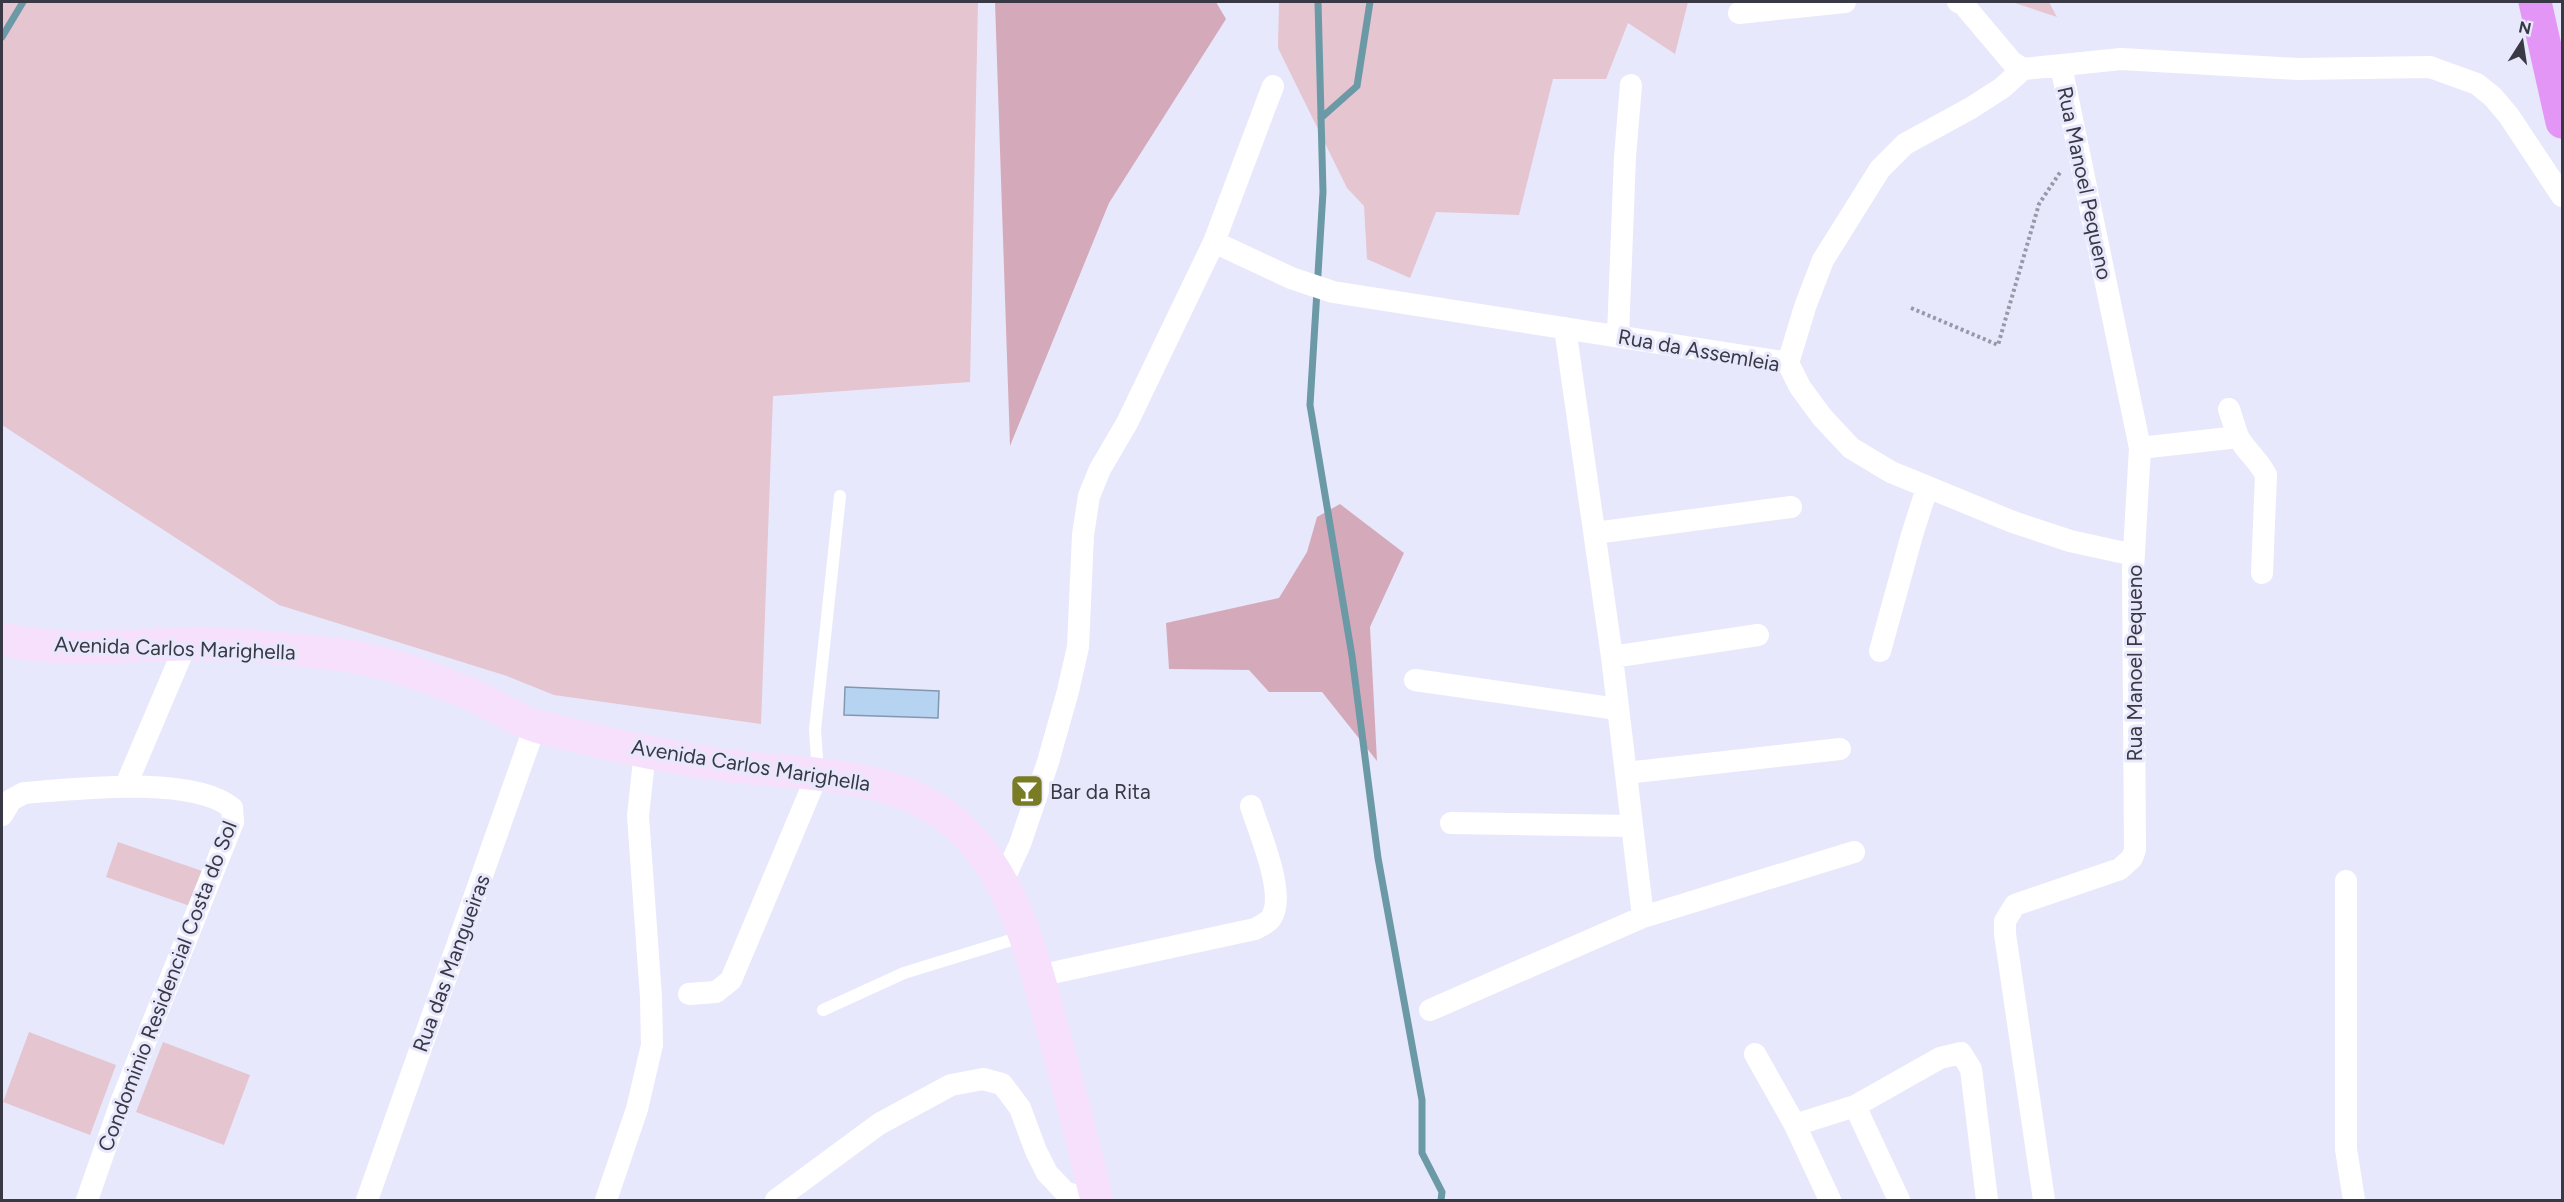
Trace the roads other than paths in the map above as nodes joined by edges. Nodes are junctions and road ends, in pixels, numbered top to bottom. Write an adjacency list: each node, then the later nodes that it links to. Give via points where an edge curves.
1 (1845, 2): 4 (street)
2 (1958, 2): 6 (street, via 2012,62)
3 (2535, 2): 9 (highway)
4 (1739, 13)
5 (2061, 66): 6 (street); 10 (street, Rua Manoel Pequeno, via 2121,59 2298,69 2430,67 2477,84 2493,97); 17 (street, Rua Manoel Pequeno)
6 (2023, 69): 14 (street, via 1971,108 1905,144 1880,169 1823,260)
7 (1631, 85): 13 (street)
8 (1273, 86): 11 (street)
9 (2562, 122)
10 (2562, 196)
11 (1214, 242): 12 (street, Rua da Assemleia, via 1291,278 1333,292); 43 (street, via 1089,496 1083,535 1078,647 1020,844)
12 (1565, 328): 13 (street, Rua da Assemleia); 21 (street)
13 (1618, 335): 14 (street, Rua da Assemleia)
14 (1788, 363): 18 (street, Rua da Assemleia, via 1822,417 1851,448)
15 (2229, 409): 16 (street)
16 (2238, 437): 17 (street); 23 (street, via 2266,475)
17 (2140, 448): 22 (street, Rua Manoel Pequeno)
18 (1927, 488): 22 (street, Rua da Assemleia, via 2070,541); 27 (street)
19 (840, 496): 34 (lane, via 816,730)
20 (1791, 507): 21 (street)
21 (1595, 533): 28 (street)
22 (2134, 555): 61 (street, Rua Manoel Pequeno, via 2135,850 2120,869 2015,905 2005,921)
23 (2262, 573)
24 (1758, 635): 28 (street)
25 (2, 639): 26 (street, Avenida Carlos Marighella, via 76,647)
26 (186, 644): 31 (street, Avenida Carlos Marighella, via 266,646 361,659 407,670 470,694); 36 (street)
27 (1880, 651)
28 (1612, 657): 30 (street)
29 (1415, 680): 30 (street)
30 (1617, 709): 35 (street)
31 (535, 726): 33 (street, Avenida Carlos Marighella); 54 (street, Rua das Mangueiras)
32 (1840, 749): 35 (street)
33 (645, 751): 34 (street, Avenida Carlos Marighella, via 731,765); 55 (street, via 638,816 652,1045 637,1109)
34 (818, 773): 43 (street, Avenida Carlos Marighella, via 889,787 937,808 972,840); 47 (street, via 731,980 716,992)
35 (1626, 773): 40 (street)
36 (126, 785): 38 (street, Condominio Residencial Costa do Sol, via 24,793 11,800); 53 (street, Condominio Residencial Costa do Sol, via 221,799 232,808 233,822 122,1100)
37 (1251, 806): 46 (street, via 1276,887 1277,904 1270,920 1255,928)
38 (2, 814)
39 (1451, 823): 40 (street)
40 (1631, 826): 44 (street)
41 (1854, 852): 44 (street)
42 (2346, 881): 62 (street, via 2346,1149)
43 (1002, 883): 45 (street, Avenida Carlos Marighella)
44 (1643, 917): 49 (street)
45 (1025, 935): 46 (street, Avenida Carlos Marighella); 48 (lane, via 904,973)
46 (1038, 976): 57 (street, Avenida Carlos Marighella)
47 (689, 994)
48 (822, 1010)
49 (1430, 1010)
50 (1755, 1054): 52 (street)
51 (1855, 1106): 52 (street); 59 (street); 60 (street, via 1940,1058 1961,1053 1971,1069)
52 (1795, 1125): 58 (street)
53 (87, 1200)
54 (367, 1200)
55 (606, 1200)
56 (776, 1200): 57 (street, via 879,1124 951,1085 983,1079 1002,1084 1020,1108 1047,1173 1066,1192)
57 (1096, 1200)
58 (1830, 1200)
59 (1899, 1200)
60 (1987, 1200)
61 (2044, 1200)
62 (2354, 1200)

